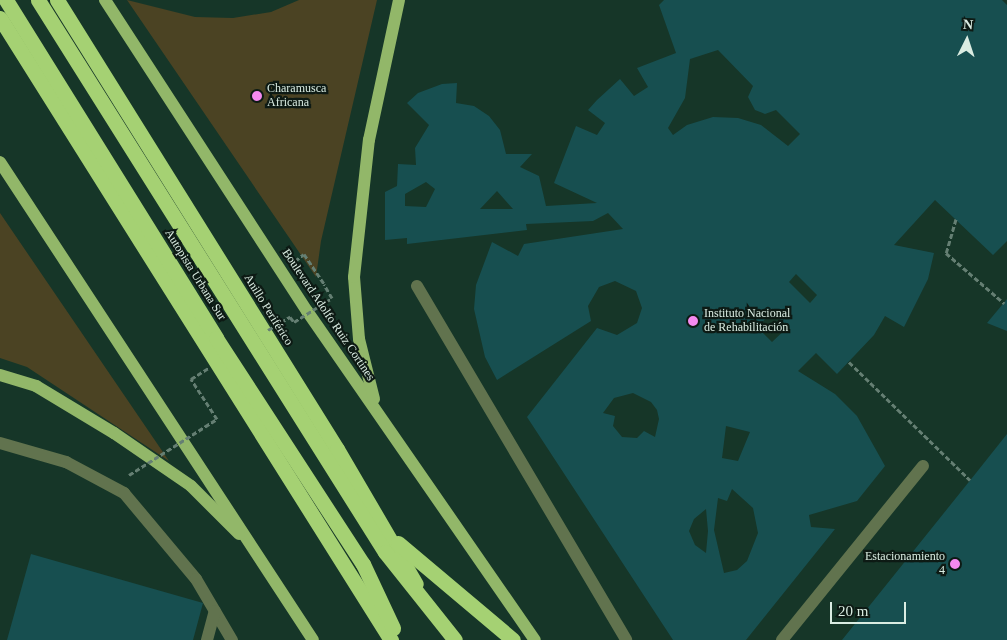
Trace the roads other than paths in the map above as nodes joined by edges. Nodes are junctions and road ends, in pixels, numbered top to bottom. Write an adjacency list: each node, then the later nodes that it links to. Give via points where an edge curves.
1 (6, 0): 20 (highway, Autopista Urbana Sur, bridge, via 216,338 363,564)
2 (38, 0): 22 (highway, Autopista Urbana Sur, bridge, via 385,552)
3 (57, 0): 13 (highway, Anillo Periférico)
4 (105, 0): 10 (main road, Boulevard Adolfo Ruiz Cortines, via 302,303)
5 (399, 0): 10 (main road, via 369,140 354,277 359,339 367,381)
6 (0, 18): 19 (highway)
7 (0, 162): 14 (main road)
8 (417, 286): 25 (lane)
9 (0, 375): 14 (main road, via 36,386 114,433 192,486)
10 (381, 418): 24 (main road, Boulevard Adolfo Ruiz Cortines)
11 (0, 443): 15 (lane, via 66,462 124,493 196,579)
12 (923, 466): 26 (lane)
13 (389, 536): 21 (highway, Anillo Periférico); 23 (highway)
14 (256, 551): 18 (main road)
15 (215, 611): 16 (lane); 17 (lane)
16 (206, 640)
17 (232, 640)
18 (313, 640)
19 (391, 640)
20 (399, 640)
21 (448, 640)
22 (455, 640)
23 (513, 640)
24 (535, 640)
25 (626, 640)
26 (782, 640)

